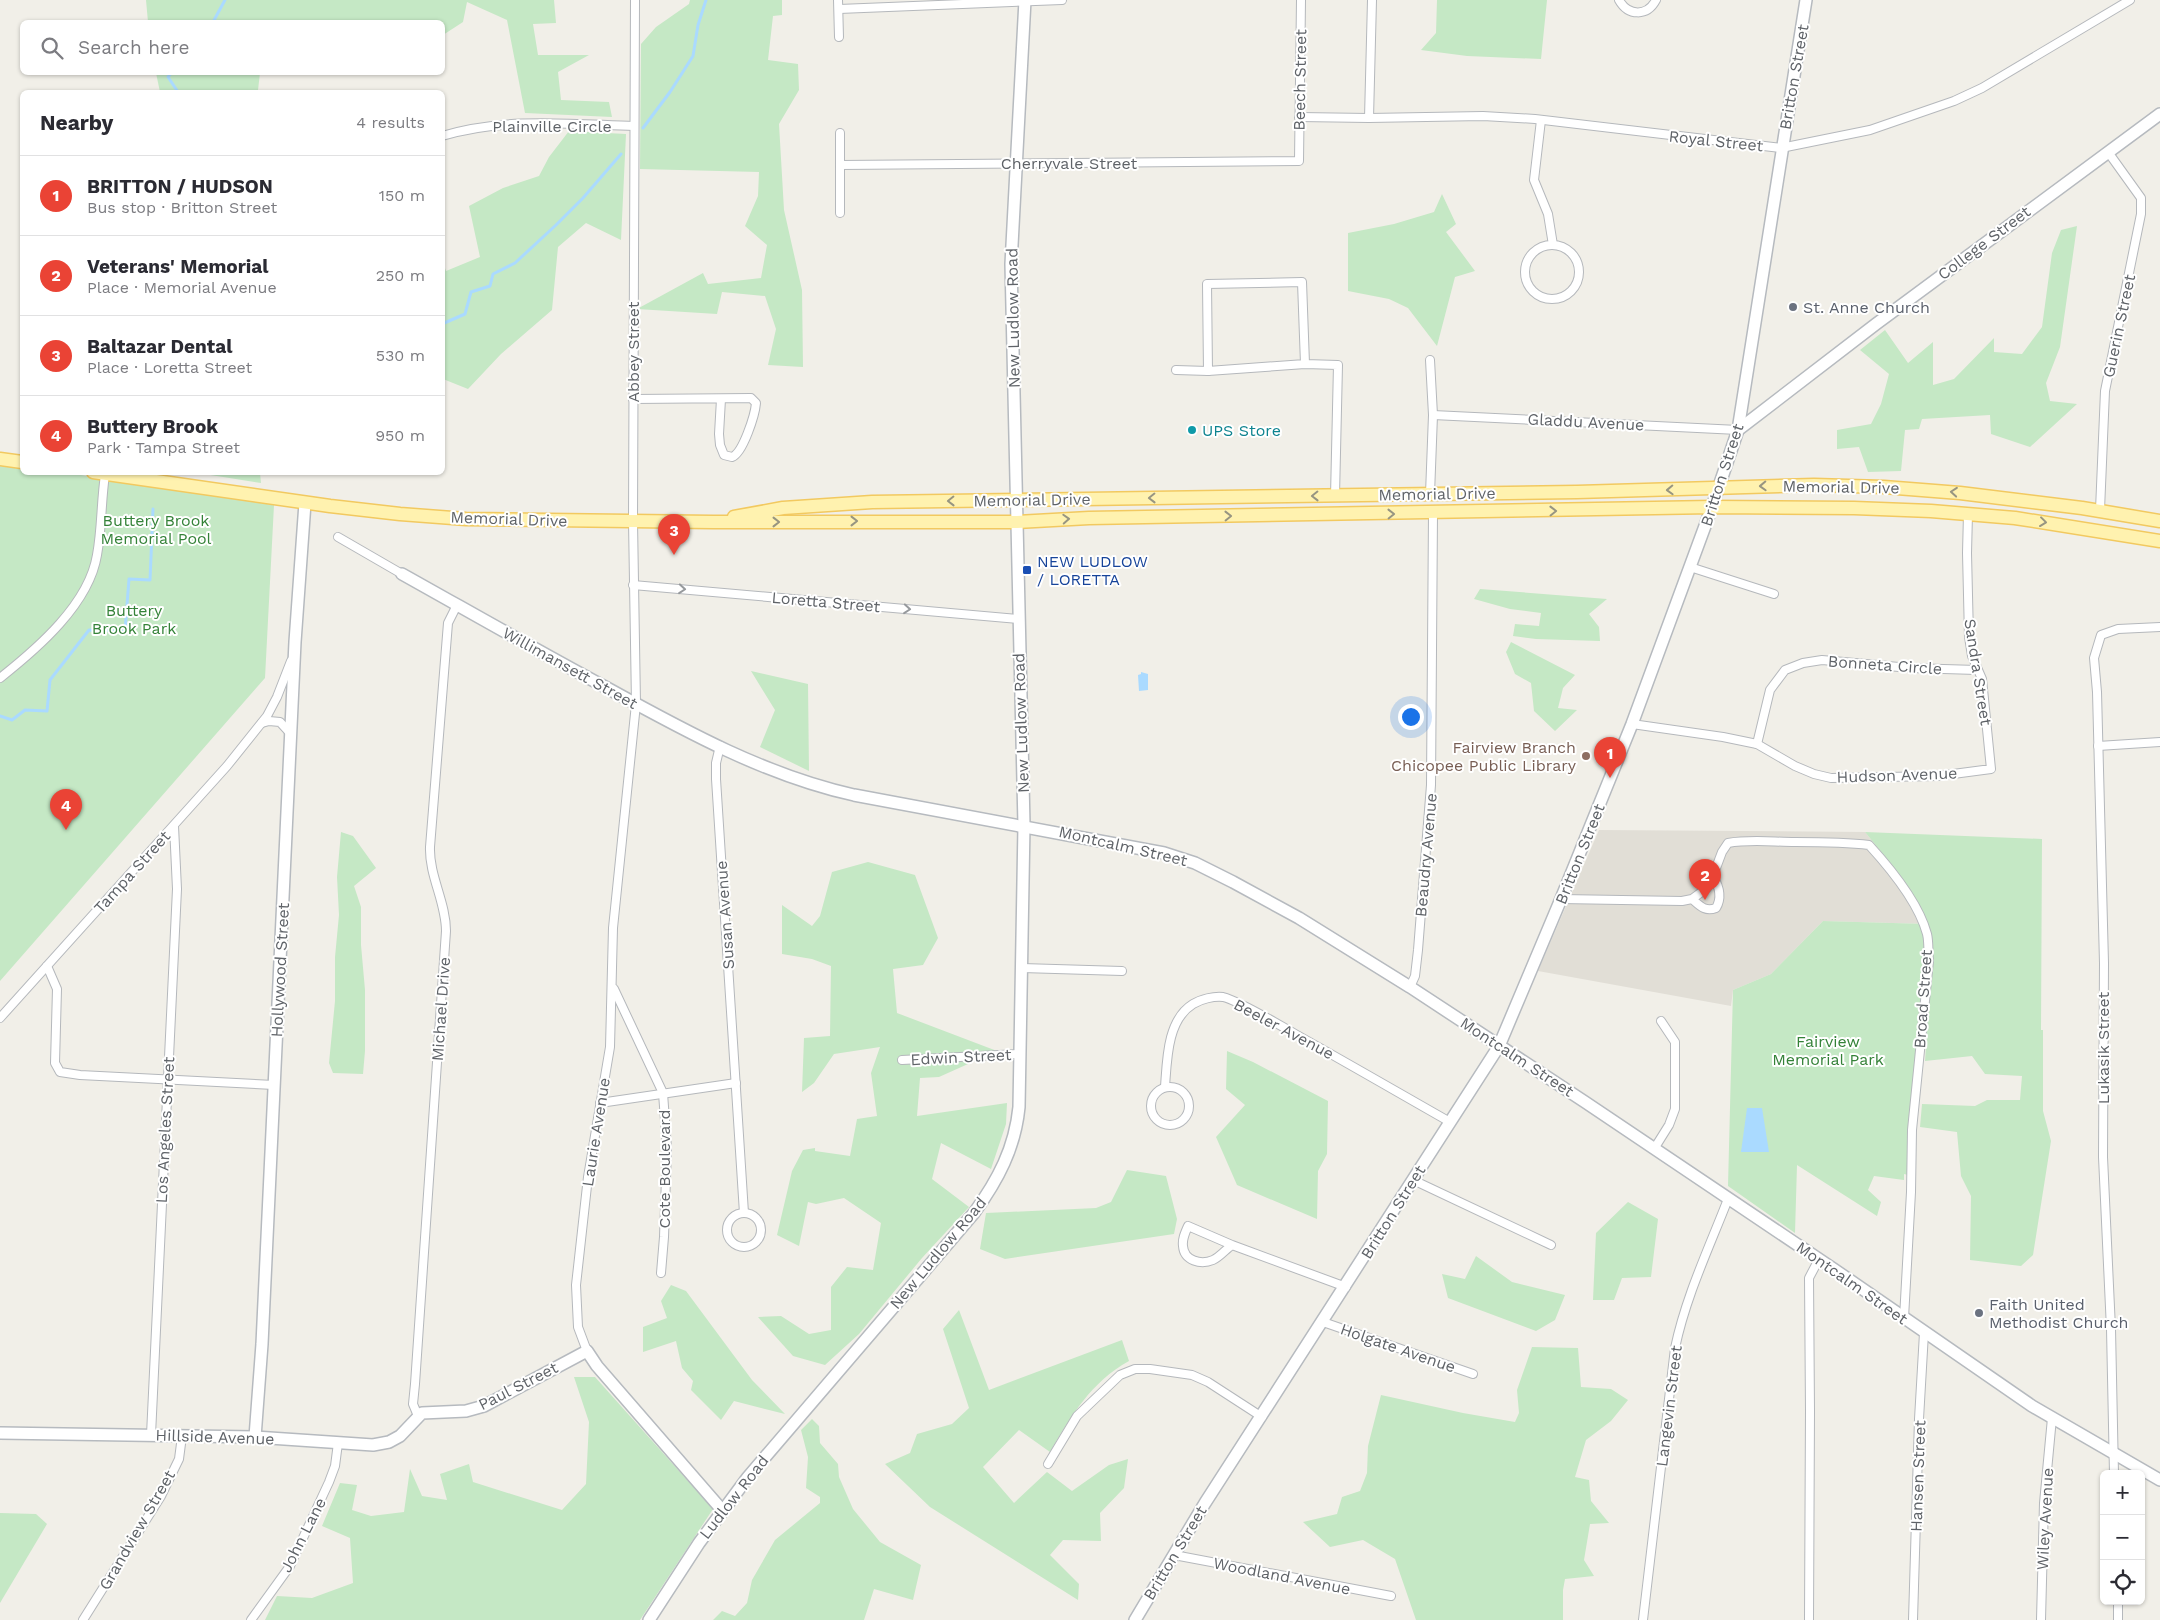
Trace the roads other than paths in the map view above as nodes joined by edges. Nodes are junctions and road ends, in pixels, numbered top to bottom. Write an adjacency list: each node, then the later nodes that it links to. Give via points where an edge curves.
1 (635, 0): 17 (street, Abbey Street)
2 (838, 0): 11 (street)
3 (1062, 0): 10 (street)
4 (1301, 0): 14 (street, Beech Street)
5 (1372, 0): 15 (street)
6 (1619, 0): 7 (street, via 1627,10 1640,13 1652,7)
7 (1656, 0)
8 (1806, 0): 20 (street, Britton Street)
9 (2130, 0): 20 (street, Royal Street, via 1982,88 1954,101 1870,130)
10 (1025, 1): 11 (street); 23 (street, New Ludlow Road)
11 (839, 9): 12 (street)
12 (839, 37)
13 (2160, 114): 21 (street, College Street)
14 (1299, 117): 15 (street, Royal Street); 22 (street, Beech Street)
15 (1369, 118): 16 (street, Royal Street, via 1483,116)
16 (1541, 120): 20 (street, Royal Street); 26 (street, via 1534,180 1548,214)
17 (634, 126): 19 (street, Plainville Circle, via 508,123); 31 (street, Abbey Street)
18 (840, 133): 24 (street)
19 (445, 135)
20 (1782, 148): 34 (street, Britton Street)
21 (2108, 152): 34 (street, College Street); 45 (street, Guerin Street, via 2141,198 2142,214 2106,391)
22 (1299, 161): 23 (street, Cherryvale Street)
23 (1015, 163): 24 (street, Cherryvale Street); 42 (street, New Ludlow Road, via 1011,264)
24 (840, 164): 25 (street)
25 (840, 213)
26 (1552, 245): 26 (street, via 1534,252 1526,272 1533,291 1552,298 1571,291 1579,272 1572,252)
27 (1430, 360): 33 (street)
28 (1305, 364): 30 (street); 30 (street, via 1302,282 1207,284); 41 (street, via 1338,365)
29 (1176, 370): 30 (street)
30 (1208, 370)
31 (633, 399): 32 (street); 48 (street, Abbey Street)
32 (721, 399): 32 (street, via 720,445 724,455 732,457 740,452 756,403 751,398)
33 (1433, 415): 34 (street, Gladdu Avenue); 40 (street)
34 (1738, 430): 39 (street, Britton Street)
35 (0, 459): 36 (main road)
36 (20, 462)
37 (99, 475): 63 (street, via 97,555 89,583 54,631)
38 (106, 475): 43 (main road)
39 (1718, 488): 40 (main road, Memorial Drive, one-way to 40); 44 (street, Britton Street); 45 (main road, Memorial Drive, one-way to 39, via 2002,497 1884,487)
40 (1430, 494): 41 (main road, Memorial Drive)
41 (1336, 496): 42 (main road, Memorial Drive, one-way to 42)
42 (1017, 501): 50 (main road, Memorial Drive, one-way to 50, via 813,505 754,512); 51 (street, New Ludlow Road)
43 (305, 503): 48 (main road, Memorial Drive, via 456,518); 61 (street, Hollywood Street)
44 (1712, 507): 46 (main road, Memorial Drive, one-way to 44); 47 (main road, Memorial Drive, via 1854,508); 54 (street, Britton Street)
45 (2100, 510): 49 (main road, Memorial Drive)
46 (1432, 513): 51 (main road, Memorial Drive, one-way to 46); 83 (street, Beaudry Avenue, via 1431,785 1418,950)
47 (1968, 514): 53 (main road, Memorial Drive, one-way to 53, via 2055,523); 62 (street, Sandra Street, via 1969,637)
48 (632, 521): 50 (main road, Memorial Drive); 56 (street, Abbey Street)
49 (2160, 521)
50 (712, 522): 51 (main road, Memorial Drive, one-way to 51)
51 (1017, 522): 59 (street, New Ludlow Road)
52 (338, 537): 55 (street, Willimansett Street)
53 (2160, 541)
54 (1690, 567): 57 (street); 66 (street, Britton Street)
55 (402, 574): 58 (street, Willimansett Street)
56 (633, 585): 59 (street, Loretta Street, one-way to 59); 64 (street, Abbey Street)
57 (1774, 594)
58 (457, 605): 64 (street, Willimansett Street); 111 (street, Michael Drive, via 448,623 430,847 431,866 444,911 446,931 414,1384)
59 (1019, 618): 74 (street, New Ludlow Road)
60 (2160, 627): 71 (street, Lukasik Street, via 2118,629 2101,635 2094,658)
61 (295, 642): 65 (street, Tampa Street, via 286,676); 67 (street, Hollywood Street)
62 (1977, 670): 69 (street, Bonneta Circle, via 1822,660 1803,663 1785,670 1770,690); 72 (street, Sandra Street, via 1982,679)
63 (0, 678)
64 (636, 704): 70 (street, Willimansett Street); 82 (street, Laurie Avenue, via 613,928)
65 (262, 723): 67 (street, via 280,722); 75 (street, Tampa Street)
66 (1632, 724): 69 (street, Hudson Avenue); 77 (street, Britton Street)
67 (291, 734): 91 (street, Hollywood Street)
68 (2160, 742): 71 (street)
69 (1757, 744): 72 (street, Hudson Avenue, via 1795,766 1831,778 1938,776)
70 (720, 746): 73 (street, Willimansett Street); 90 (street, Susan Avenue, via 716,779)
71 (2098, 746): 119 (street, Lukasik Street, via 2104,963 2103,1157)
72 (1991, 769)
73 (809, 783): 74 (street, Montcalm Street, via 860,796)
74 (1024, 825): 80 (street, New Ludlow Road); 83 (street, Montcalm Street, via 1164,853 1195,863 1299,918)
75 (174, 826): 79 (street, Tampa Street); 89 (street, Los Angeles Street, via 177,889)
76 (1713, 876): 78 (street, via 1707,888); 78 (street, via 1719,892 1716,908 1703,908); 105 (street, Broad Street, via 1728,843 1870,845 1920,915 1927,935 1929,961 1912,1130)
77 (1561, 899): 78 (street, via 1682,902); 86 (street, Britton Street)
78 (1692, 899)
79 (47, 966): 84 (street, Tampa Street); 89 (street, via 56,989 55,1063 62,1074)
80 (1022, 968): 81 (street); 87 (street, New Ludlow Road)
81 (1122, 971)
82 (612, 985): 93 (street, Cote Boulevard); 94 (street, Laurie Avenue, via 610,1047)
83 (1410, 987): 86 (street, Montcalm Street)
84 (0, 1018)
85 (1660, 1021): 96 (street, via 1674,1042 1675,1109)
86 (1499, 1046): 95 (street, Britton Street); 96 (street, Montcalm Street)
87 (1020, 1054): 88 (street, Edwin Street); 110 (street, New Ludlow Road, via 1016,1132 1005,1165 993,1187)
88 (902, 1060)
89 (167, 1078): 91 (street); 115 (street, Los Angeles Street)
90 (736, 1084): 93 (street); 99 (street, Susan Avenue)
91 (274, 1085): 117 (street, Hollywood Street)
92 (1165, 1087): 92 (street, via 1178,1088 1187,1097 1187,1116 1177,1124 1159,1122 1152,1112 1155,1094); 95 (street, Beeler Avenue, via 1167,1056 1179,1018 1193,1004 1218,997 1232,1000 1281,1026)
93 (663, 1093): 94 (street); 103 (street, Cote Boulevard, via 666,1148)
94 (600, 1103): 108 (street, Laurie Avenue, via 576,1285 578,1327)
95 (1450, 1122): 97 (street, Britton Street)
96 (1654, 1149): 98 (street, Montcalm Street)
97 (1413, 1180): 101 (street); 104 (street, Britton Street)
98 (1728, 1199): 102 (street, Montcalm Street); 131 (street, Langevin Street, via 1678,1331)
99 (744, 1213): 99 (street, via 730,1220 727,1232 733,1242 745,1247 757,1242 762,1229 756,1217)
100 (1232, 1245): 100 (street, via 1215,1260 1202,1263 1185,1254 1183,1239 1188,1226); 104 (street)
101 (1551, 1245)
102 (1819, 1259): 105 (street, Montcalm Street); 132 (street, via 1809,1278)
103 (661, 1273)
104 (1346, 1287): 106 (street, Britton Street)
105 (1904, 1318): 107 (street, Montcalm Street)
106 (1323, 1322): 109 (street, Holgate Avenue); 112 (street, Britton Street)
107 (1924, 1333): 113 (street, Montcalm Street); 133 (street, Hansen Street)
108 (586, 1351): 111 (street, Paul Street, via 484,1406 466,1412 426,1412); 123 (street, Laurie Avenue)
109 (1473, 1374)
110 (829, 1382): 123 (street, Ludlow Road)
111 (418, 1416): 118 (street, Hillside Avenue, via 390,1442 373,1445)
112 (1262, 1417): 120 (street, via 1192,1375 1135,1369 1120,1375 1076,1416); 124 (street, Britton Street)
113 (2052, 1418): 119 (street, Montcalm Street); 134 (street, Wiley Avenue, via 2044,1503)
114 (0, 1433): 115 (street, Hillside Avenue)
115 (151, 1435): 116 (street, Hillside Avenue)
116 (182, 1436): 117 (street, Hillside Avenue); 127 (street, Grandview Street, via 179,1459 161,1496)
117 (255, 1437): 118 (street, Hillside Avenue)
118 (338, 1443): 128 (street, John Lane, via 329,1482 290,1566)
119 (2114, 1454): 121 (street, Lukasik Street); 122 (street, Montcalm Street)
120 (1048, 1464)
121 (2114, 1470)
122 (2160, 1480)
123 (722, 1510): 129 (street, Ludlow Road)
124 (1174, 1555): 125 (street, Woodland Avenue); 130 (street, Britton Street)
125 (1391, 1596)
126 (2118, 1605): 135 (street)
127 (83, 1620)
128 (251, 1620)
129 (649, 1620)
130 (1135, 1620)
131 (1644, 1620)
132 (1809, 1620)
133 (1914, 1620)
134 (2041, 1620)
135 (2118, 1620)

